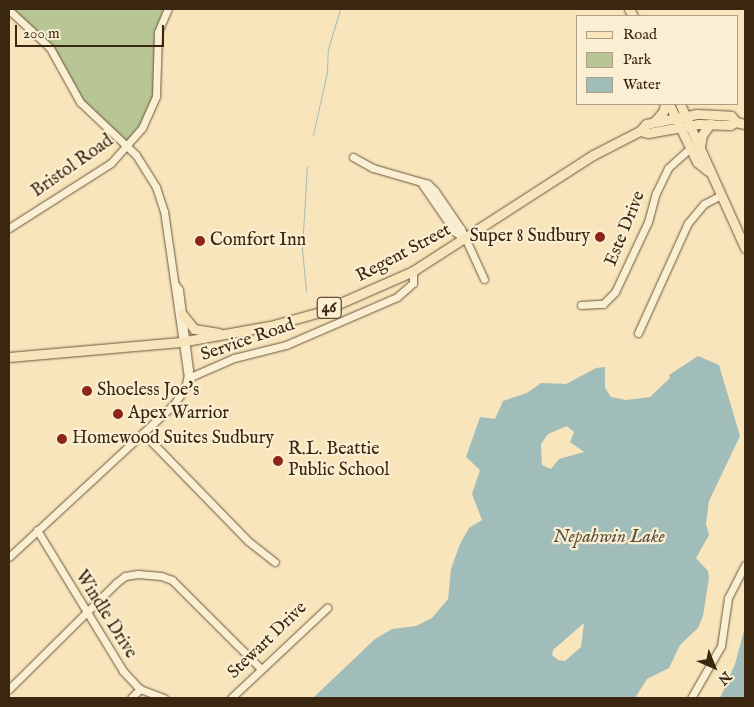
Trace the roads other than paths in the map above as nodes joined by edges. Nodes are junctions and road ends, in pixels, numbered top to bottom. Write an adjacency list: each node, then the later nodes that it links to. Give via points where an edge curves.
1 (168, 9): 13 (street, Bristol Road, via 158,32 156,96 145,122)
2 (9, 10): 13 (street, via 50,48 73,92 89,113)
3 (665, 105): 7 (main road)
4 (670, 105): 6 (main road)
5 (680, 105): 6 (main road)
6 (680, 120): 7 (main road, Regent Street / 46); 8 (main road, Regent Street / 46, via 722,115 731,116); 11 (main road); 12 (main road, Regent Street / 46, via 648,133); 14 (main road)
7 (654, 122): 12 (main road, Regent Street / 46, via 646,124)
8 (736, 122): 9 (main road, Regent Street / 46, via 730,125); 10 (main road, Regent Street / 46)
9 (710, 124): 11 (main road, Regent Street / 46); 14 (main road)
10 (745, 124)
11 (690, 125): 14 (main road)
12 (640, 131): 18 (main road, Regent Street / 46, via 593,155)
13 (128, 146): 17 (street, Bristol Road, via 111,163); 22 (street, via 145,167 161,203)
14 (695, 148): 16 (main road, via 697,162 708,171); 23 (street, Este Drive, via 668,168 656,192 648,222 615,292 603,304)
15 (353, 157): 18 (street, via 422,184 455,232)
16 (719, 196): 19 (main road); 25 (street, via 704,204 688,223)
17 (9, 228)
18 (465, 240): 20 (main road, Regent Street / 46); 21 (street)
19 (745, 248)
20 (414, 271): 26 (main road, Regent Street / 46, via 320,312); 29 (street, Service Road, via 413,283 397,297 286,345 234,358)
21 (484, 279)
22 (175, 284): 24 (street); 27 (street)
23 (581, 305)
24 (182, 314): 26 (main road, via 194,330); 27 (street)
25 (638, 333)
26 (224, 334): 27 (main road, Regent Street / 46)
27 (183, 342): 28 (main road, Regent Street / 46); 29 (street)
28 (9, 357)
29 (188, 378): 30 (street, via 179,399)
30 (143, 433): 31 (street); 33 (street, via 248,541)
31 (37, 530): 32 (street); 36 (street, Windle Drive)
32 (9, 557)
33 (275, 562)
34 (745, 565): 43 (street, via 728,598 722,646)
35 (327, 608): 37 (street, Stewart Drive)
36 (85, 614): 37 (street, via 126,576 161,576 172,580); 38 (street); 39 (street, Windle Drive, via 123,671)
37 (261, 669): 42 (street, Stewart Drive)
38 (9, 689)
39 (140, 689): 40 (street); 41 (street, Windle Drive)
40 (130, 698)
41 (164, 698)
42 (231, 698)
43 (691, 698)

